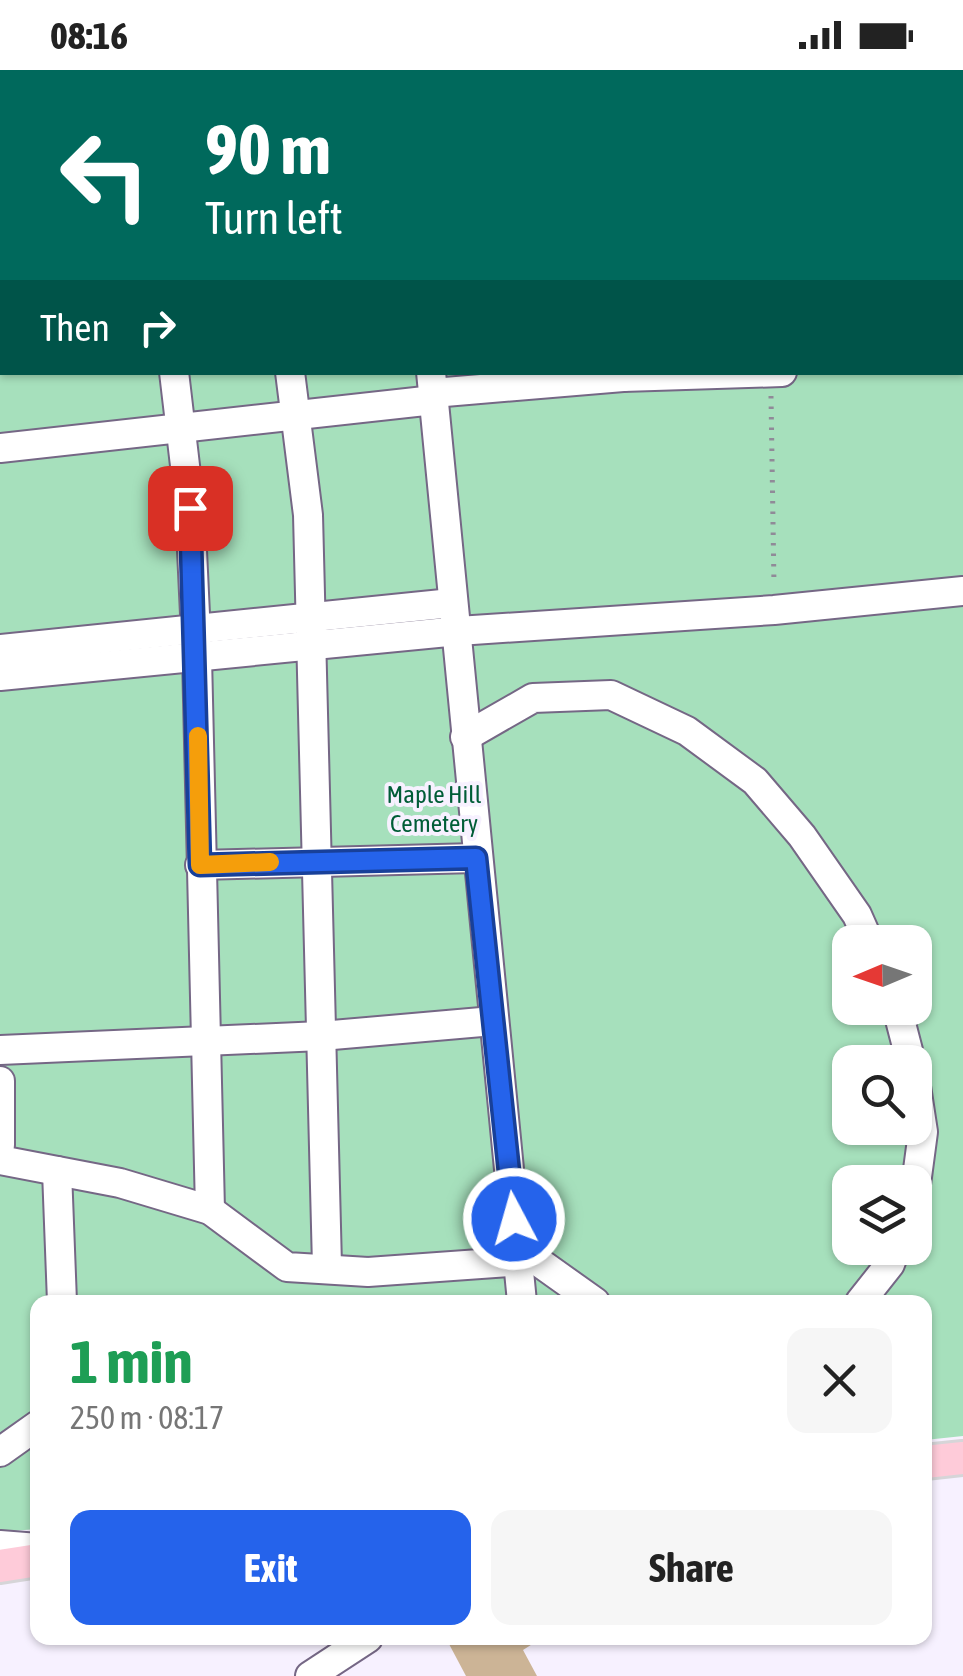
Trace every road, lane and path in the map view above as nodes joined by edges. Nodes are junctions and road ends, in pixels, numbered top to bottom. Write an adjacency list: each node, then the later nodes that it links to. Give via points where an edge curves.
1 (174, 375): 7 (street)
2 (290, 375): 6 (street)
3 (623, 375): 5 (street)
4 (771, 375): 10 (path)
5 (433, 388): 6 (street); 11 (street)
6 (295, 418): 7 (street); 12 (street, via 308,515)
7 (180, 430): 8 (street); 13 (street)
8 (0, 448)
9 (963, 591): 10 (street)
10 (774, 610): 11 (street)
11 (455, 617): 12 (street); 16 (street)
12 (312, 633): 13 (street); 18 (street)
13 (196, 643): 14 (street); 15 (street); 19 (street)
14 (0, 649)
15 (0, 676)
16 (465, 736): 17 (street); 20 (street, via 533,698 611,695 687,731 755,782 802,836)
17 (476, 858): 18 (street); 21 (street)
18 (317, 860): 19 (street); 22 (street)
19 (200, 865): 23 (street)
20 (861, 925)
21 (493, 1022): 22 (street); 30 (street)
22 (321, 1036): 23 (street); 32 (street)
23 (206, 1041): 24 (street); 29 (street)
24 (0, 1050)
25 (0, 1081): 26 (street)
26 (0, 1144)
27 (0, 1160): 28 (street)
28 (58, 1171): 29 (street); 33 (street)
29 (210, 1210): 32 (street, via 287,1268)
30 (518, 1258): 32 (street, via 368,1272); 34 (street); 35 (street, via 536,1260)
31 (889, 1265): 36 (street)
32 (327, 1266)
33 (62, 1295)
34 (521, 1295)
35 (585, 1295)
36 (866, 1295)
37 (30, 1431): 38 (street)
38 (0, 1452)
39 (963, 1458): 40 (main road)
40 (932, 1461)
41 (0, 1544): 42 (street)
42 (30, 1547)
43 (30, 1561): 44 (main road)
44 (0, 1566)
45 (357, 1645): 46 (street)
46 (310, 1676)

